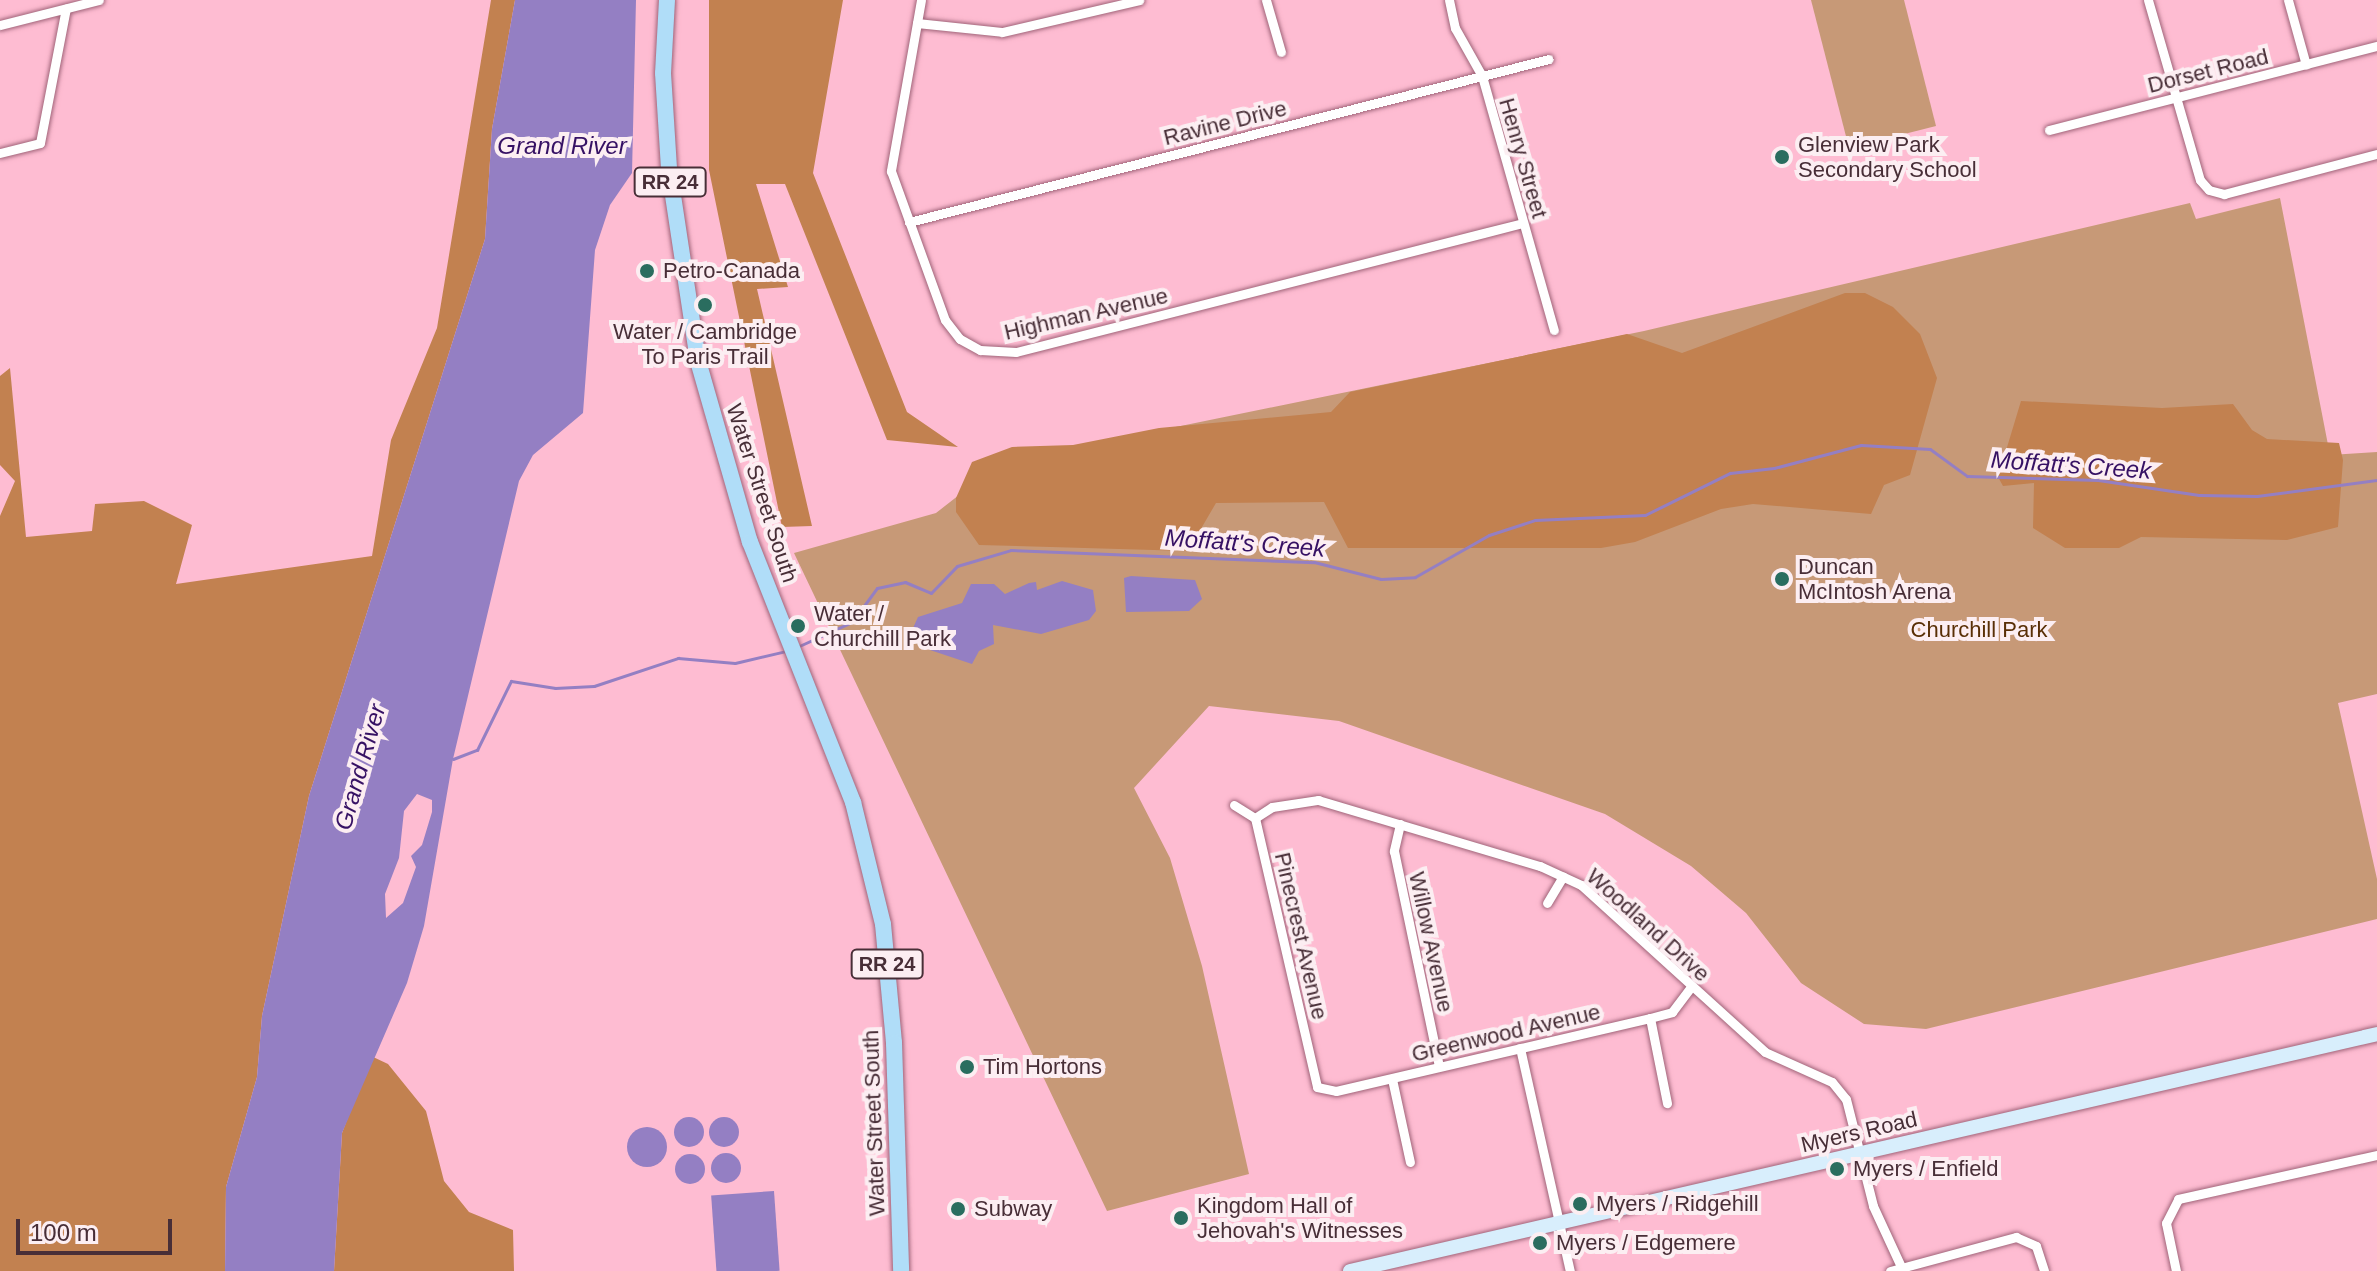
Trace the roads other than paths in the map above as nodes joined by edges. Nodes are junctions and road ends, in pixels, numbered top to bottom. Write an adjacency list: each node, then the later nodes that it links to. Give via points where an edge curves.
1 (99, 0): 9 (street)
2 (667, 0): 42 (main road, Water Street South / RR 24, via 663,73 669,169 698,361 750,542 853,802 883,924 894,1043)
3 (921, 0): 10 (street, Highman Avenue)
4 (1139, 0): 10 (street, via 1002,32)
5 (1266, 0): 13 (street)
6 (1449, 0): 16 (street, Henry Street, via 1455,28)
7 (2148, 0): 17 (street)
8 (2288, 0): 15 (street)
9 (66, 8): 11 (street); 19 (street, via 40,143)
10 (917, 23): 21 (street, Highman Avenue, via 890,164)
11 (0, 25)
12 (2377, 46): 15 (street, Dorset Road)
13 (1281, 52)
14 (1549, 59): 16 (street, Ravine Drive)
15 (2306, 65): 17 (street, Dorset Road)
16 (1482, 76): 21 (street, Ravine Drive); 22 (street, Henry Street)
17 (2176, 97): 18 (street, Dorset Road); 20 (street, via 2200,180 2214,192 2224,194)
18 (2049, 130)
19 (0, 153)
20 (2377, 154)
21 (909, 222): 22 (street, Highman Avenue, via 949,327 974,348 1002,354)
22 (1523, 223): 23 (street, Henry Street)
23 (1554, 330)
24 (1234, 805): 25 (street)
25 (1255, 818): 26 (street, Woodland Drive, via 1272,807 1318,800); 35 (street, Pinecrest Avenue)
26 (1400, 824): 27 (street, Woodland Drive); 33 (street, Willow Avenue, via 1394,851)
27 (1563, 876): 28 (street); 29 (street, Woodland Drive, via 1581,885)
28 (1547, 903)
29 (1691, 987): 30 (street, Greenwood Avenue, via 1672,1012); 37 (street, Woodland Drive, via 1765,1052 1832,1082 1846,1099)
30 (1650, 1018): 32 (street, Greenwood Avenue); 36 (street)
31 (2377, 1034): 37 (main road, Myers Road)
32 (1520, 1048): 33 (street, Greenwood Avenue); 40 (street)
33 (1439, 1066): 34 (street, Greenwood Avenue)
34 (1392, 1079): 35 (street, Greenwood Avenue, via 1336,1091); 39 (street)
35 (1317, 1087)
36 (1667, 1103)
37 (1859, 1154): 40 (main road, Myers Road); 41 (street, Woodland Drive, via 1877,1217)
38 (2377, 1155): 47 (street, via 2178,1199 2166,1223)
39 (1410, 1162)
40 (1559, 1223): 43 (main road, Myers Road); 44 (street)
41 (1902, 1269): 45 (street); 46 (street, via 2020,1237 2039,1250)
42 (901, 1271)
43 (1350, 1271)
44 (1570, 1271)
45 (1890, 1271)
46 (2044, 1271)
47 (2176, 1271)

